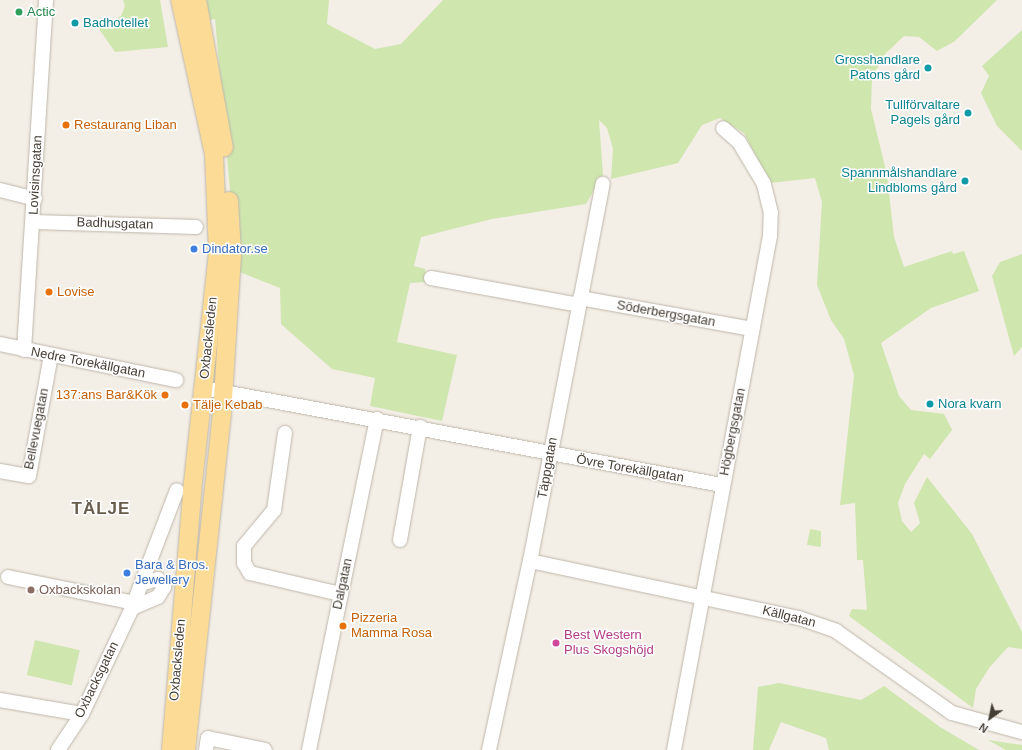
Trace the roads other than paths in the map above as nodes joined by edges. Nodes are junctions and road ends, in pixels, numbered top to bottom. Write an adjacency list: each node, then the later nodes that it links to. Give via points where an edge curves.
1 (46, 0): 7 (street, Lovisinsgatan)
2 (180, 0): 17 (main road, Oxbacksleden, via 214,154 218,253)
3 (197, 0): 18 (main road, Oxbacksleden, via 226,155 232,254)
4 (723, 128): 12 (street, Högbergsgatan, via 739,142 755,164 771,213)
5 (603, 184): 11 (street, Täppgatan)
6 (0, 190): 7 (street)
7 (35, 198): 8 (street, Lovisinsgatan)
8 (34, 222): 9 (street, Badhusgatan); 14 (street, Lovisinsgatan)
9 (196, 227)
10 (431, 278): 11 (street, Söderbergsgatan)
11 (579, 301): 12 (street, Söderbergsgatan); 22 (street, Täppgatan)
12 (752, 329): 24 (street, Högbergsgatan)
13 (0, 344): 14 (street, Nedre Torekällgatan)
14 (24, 350): 15 (street, Nedre Torekällgatan)
15 (51, 355): 16 (street, Nedre Torekällgatan); 23 (street, Bellevuegatan, via 29,476)
16 (176, 380)
17 (203, 388): 18 (street, Övre Torekällgatan); 37 (main road, Oxbacksleden)
18 (223, 392): 19 (street, Övre Torekällgatan); 38 (main road, Oxbacksleden)
19 (377, 419): 20 (street, Övre Torekällgatan); 30 (street, Dalgatan)
20 (420, 427): 22 (street, Övre Torekällgatan); 26 (street)
21 (286, 433): 30 (street, via 274,510 244,546 244,563 250,573)
22 (550, 455): 24 (street, Övre Torekällgatan); 27 (street, Täppgatan)
23 (0, 471)
24 (722, 486): 31 (street, Högbergsgatan)
25 (177, 490): 29 (street, Oxbacksgatan)
26 (400, 540)
27 (530, 561): 31 (street, Källgatan); 42 (street, Täppgatan, via 510,641)
28 (8, 577): 32 (street)
29 (144, 583): 32 (street, Oxbacksgatan); 32 (street, via 158,579 164,587 158,597)
30 (340, 594): 41 (street, Dalgatan)
31 (701, 598): 35 (street, Källgatan, via 799,618 836,631 952,714); 43 (street, Högbergsgatan)
32 (133, 606): 34 (street, Oxbacksgatan)
33 (0, 700): 34 (street)
34 (82, 714): 36 (street, Oxbacksgatan)
35 (1022, 732)
36 (58, 750)
37 (171, 750)
38 (186, 750)
39 (206, 750): 40 (street, via 208,738)
40 (266, 750)
41 (309, 750)
42 (489, 750)
43 (674, 750)

